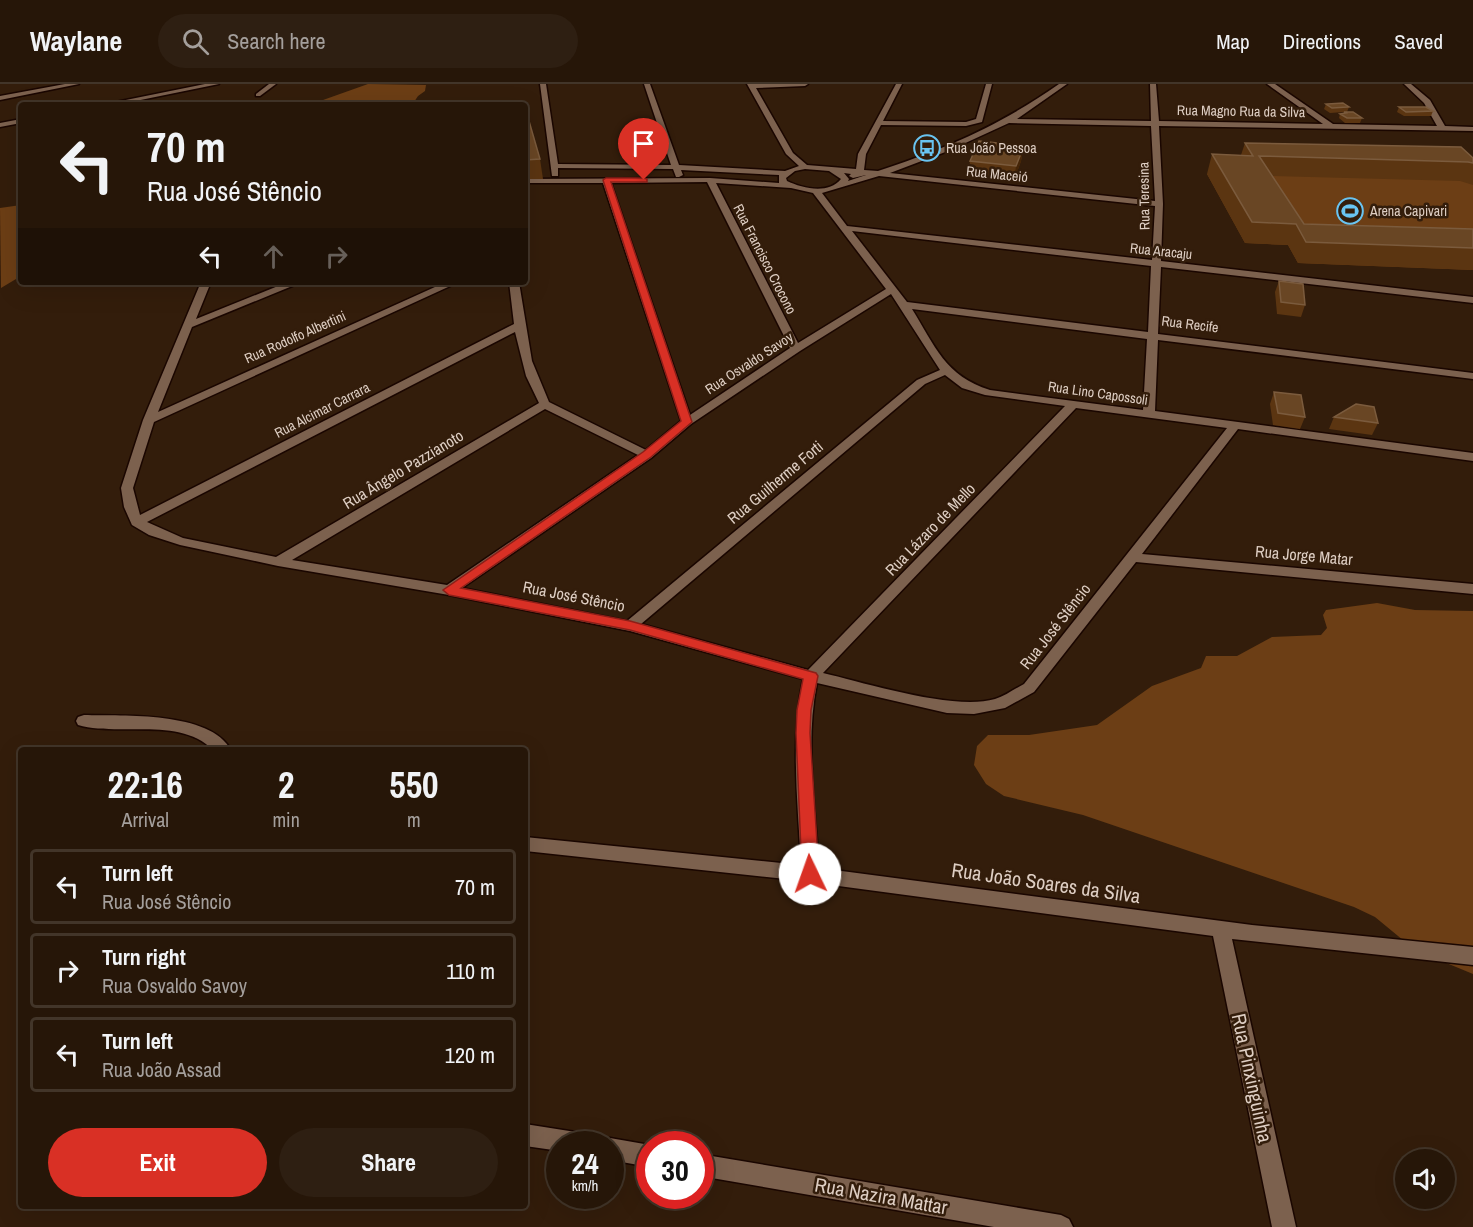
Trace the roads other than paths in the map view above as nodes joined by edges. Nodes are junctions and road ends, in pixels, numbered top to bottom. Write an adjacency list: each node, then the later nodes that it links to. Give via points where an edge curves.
1 (76, 84): 15 (street)
2 (216, 84): 16 (street)
3 (273, 84): 14 (street)
4 (543, 84): 26 (street)
5 (647, 84): 27 (street)
6 (805, 84): 13 (street)
7 (899, 84): 19 (street)
8 (988, 84): 19 (street, via 979,120 966,124)
9 (1064, 84): 18 (street)
10 (1153, 84): 20 (street, Rua Teresina)
11 (1270, 84): 22 (street)
12 (1407, 84): 23 (street, via 1427,102)
13 (750, 85): 25 (street)
14 (258, 95)
15 (0, 98)
16 (121, 102)
17 (18, 122): 21 (street)
18 (1008, 122): 20 (street, Rua Magno Rua da Silva); 32 (street)
19 (878, 123): 31 (street, via 862,154)
20 (1155, 124): 22 (street, Rua Magno Rua da Silva); 41 (street, Rua Teresina)
21 (0, 125)
22 (1330, 126): 23 (street, Rua Magno Rua da Silva)
23 (1442, 128): 24 (street, Rua Magno Rua da Silva)
24 (1473, 129)
25 (790, 154): 28 (street); 30 (street)
26 (554, 165): 27 (street, Rua Maceió); 33 (street)
27 (676, 167): 30 (street, Rua Maceió); 35 (street)
28 (805, 167): 29 (street, Rua Maceió); 30 (street, Rua Maceió)
29 (832, 169): 31 (street, Rua Maceió); 38 (street, via 845,179)
30 (787, 172): 39 (street, via 783,182)
31 (860, 172): 32 (street, Rua Maceió); 38 (street)
32 (877, 175): 38 (street); 41 (street, Rua Maceió)
33 (556, 180): 34 (street); 37 (street)
34 (606, 180): 35 (street); 61 (street)
35 (681, 180): 36 (street)
36 (710, 180): 39 (street); 54 (street, Rua Francisco Crocono)
37 (528, 181)
38 (840, 185): 40 (street)
39 (790, 186): 40 (street)
40 (816, 190): 42 (street, Rua Lino Capossoli)
41 (1159, 204): 43 (street, Rua Teresina)
42 (845, 228): 43 (street, Rua Aracaju); 48 (street, Rua Lino Capossoli)
43 (1156, 264): 49 (street, Rua Aracaju); 53 (street, Rua Teresina)
44 (205, 285): 52 (street)
45 (290, 285): 52 (street)
46 (447, 285): 60 (street, Rua Rodolfo Albertini)
47 (514, 285): 51 (street)
48 (891, 290): 50 (street, Rua Lino Capossoli); 54 (street, Rua Osvaldo Savoy)
49 (1473, 300)
50 (903, 305): 53 (street, Rua Recife); 55 (street, Rua Lino Capossoli)
51 (520, 325): 57 (street, via 535,389); 65 (street, Rua Alcimar Carrara)
52 (187, 327): 60 (street)
53 (1153, 335): 56 (street, Rua Recife); 59 (street, Rua Teresina)
54 (796, 349): 61 (street, Rua Osvaldo Savoy)
55 (946, 371): 58 (street, Rua Lino Capossoli, via 966,386 989,393); 70 (street, Rua Guilherme Forti, via 921,382)
56 (1473, 376)
57 (545, 404): 63 (street); 67 (street, Rua Ângelo Pazzianoto)
58 (1073, 405): 59 (street, Rua Lino Capossoli); 71 (street, Rua Lázaro de Mello)
59 (1149, 415): 62 (street, Rua Lino Capossoli)
60 (149, 420): 65 (street, via 127,488)
61 (687, 422): 63 (street, Rua Osvaldo Savoy)
62 (1235, 426): 64 (street, Rua Lino Capossoli); 66 (street, Rua José Stêncio)
63 (647, 455): 69 (street, Rua Osvaldo Savoy)
64 (1473, 457)
65 (137, 522): 67 (street, Rua José Stêncio, via 180,541)
66 (1131, 556): 68 (street, Rua Jorge Matar); 71 (street, Rua José Stêncio, via 1029,688 999,704 947,707)
67 (278, 562): 69 (street, Rua José Stêncio)
68 (1473, 589)
69 (449, 590): 70 (street, Rua José Stêncio)
70 (630, 626): 71 (street, Rua José Stêncio)
71 (811, 676): 75 (street, via 803,733)
72 (84, 721): 73 (street, via 184,727 206,734)
73 (220, 747)
74 (528, 844): 75 (street, Rua João Soares da Silva, via 613,850)
75 (810, 874): 76 (street, Rua João Soares da Silva)
76 (1221, 930): 77 (street, Rua João Soares da Silva); 82 (street, Rua Pinxinguinha)
77 (1473, 956)
78 (528, 1135): 79 (street)
79 (546, 1138)
80 (714, 1167): 81 (street, Rua Nazira Mattar)
81 (1062, 1227)
82 (1284, 1227)

